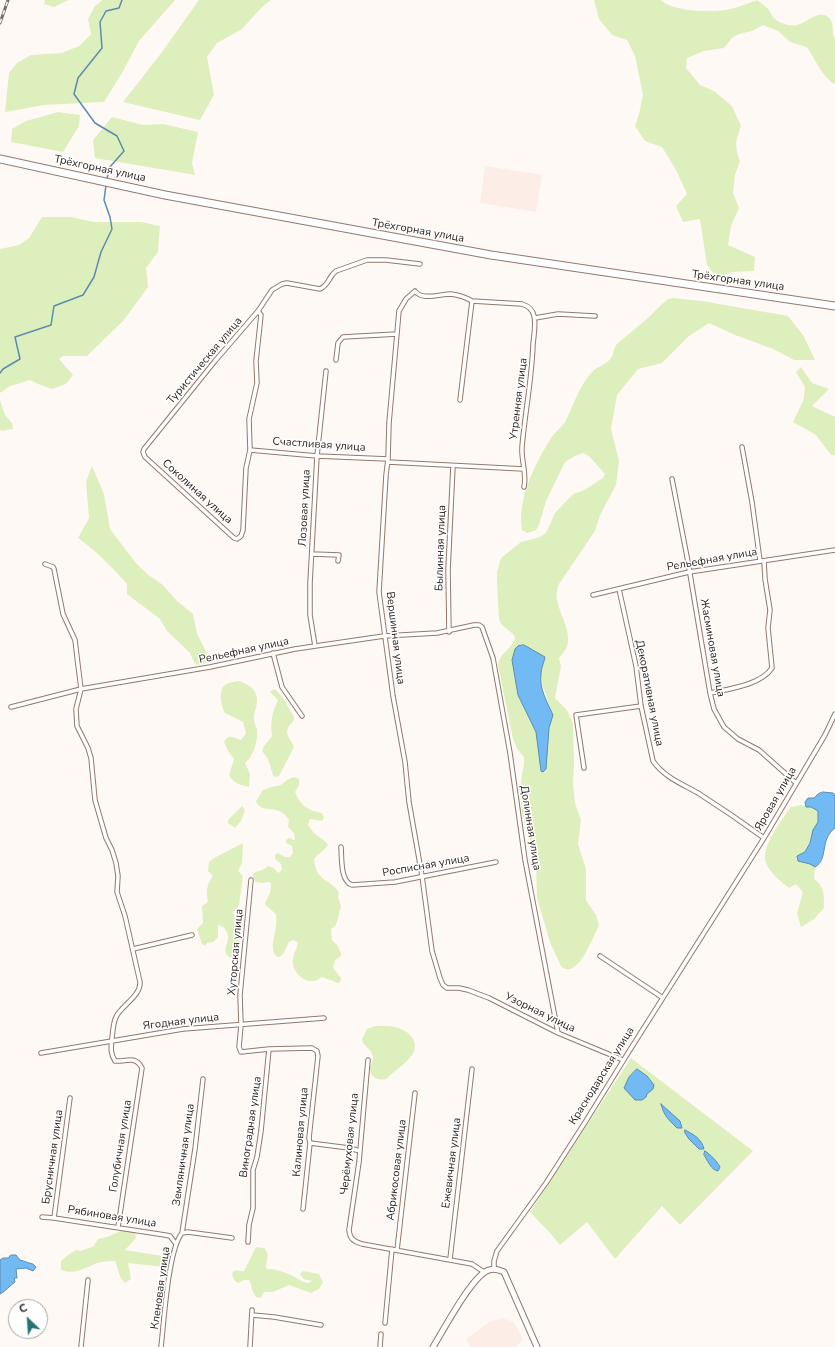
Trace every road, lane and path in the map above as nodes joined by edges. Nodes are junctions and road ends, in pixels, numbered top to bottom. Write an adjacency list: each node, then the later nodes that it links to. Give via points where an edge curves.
1 (0, 159): 4 (highway, Трёхгорная улица, via 165,194 491,255)
2 (420, 264): 5 (street, Туристическая улица, via 367,260 336,271 328,284 320,289 282,284 272,290)
3 (472, 300): 6 (street, via 522,304 527,306); 8 (street, Вершинная улица, via 450,294 424,296 415,291 406,299 399,311); 11 (street)
4 (835, 306)
5 (258, 311): 13 (street, via 260,315 257,383 250,419); 15 (street, Туристическая улица, via 146,446 143,452)
6 (534, 316): 7 (street); 18 (street, Утренняя улица, via 522,451)
7 (595, 316)
8 (397, 334): 9 (street, via 343,337 338,343); 16 (street, Вершинная улица)
9 (336, 360)
10 (326, 371): 14 (street, Лозовая улица)
11 (460, 400)
12 (742, 447): 24 (street)
13 (250, 450): 14 (street, Счастливая улица); 15 (street, Соколиная улица, via 246,468 243,530 237,539)
14 (317, 456): 16 (street, Счастливая улица); 22 (street, Лозовая улица)
15 (145, 457)
16 (388, 460): 17 (street, Счастливая улица); 31 (street, Вершинная улица, via 379,586)
17 (453, 466): 18 (street, Счастливая улица); 30 (street, Былинная улица, via 448,570)
18 (524, 469): 20 (street, Утренняя улица)
19 (672, 479): 26 (street, Жасминовая улица)
20 (524, 487)
21 (835, 550): 24 (street, Рельефная улица)
22 (312, 554): 23 (street, via 338,555); 32 (street, Лозовая улица, via 309,609)
23 (338, 561)
24 (762, 561): 26 (street, Рельефная улица); 35 (street, via 770,610 768,636 772,668 765,677 738,687)
25 (45, 564): 34 (street, via 54,569 63,614 75,640)
26 (689, 572): 27 (street, Рельефная улица); 35 (street, Жасминовая улица)
27 (619, 589): 28 (street, Рельефная улица); 36 (street, Декоративная улица, via 637,670)
28 (593, 595)
29 (482, 627): 30 (street, Рельефная улица, via 474,625); 55 (street, Долинная улица, via 494,664 525,860)
30 (449, 632): 31 (street, Рельефная улица)
31 (384, 636): 32 (street, Рельефная улица); 45 (street, Вершинная улица)
32 (315, 646): 33 (street, Рельефная улица)
33 (273, 654): 34 (street, Рельефная улица); 39 (street, via 282,687)
34 (81, 689): 37 (street, Рельефная улица); 49 (street, via 76,709 77,726 91,758 95,800 116,863 117,892)
35 (710, 693): 41 (street, Жасминовая улица, via 714,708 724,727 738,739 759,750)
36 (641, 706): 40 (street, via 576,715); 42 (street, Декоративная улица, via 652,758 658,768)
37 (11, 707)
38 (835, 714): 41 (street, Яровая улица)
39 (302, 716)
40 (584, 768)
41 (796, 783): 42 (street, Яровая улица)
42 (764, 838): 47 (street, Яровая улица)
43 (341, 847): 45 (street, Росписная улица, via 344,877 349,884 388,883)
44 (496, 862): 45 (street, Росписная улица)
45 (422, 876): 51 (street, Вершинная улица, via 432,951 440,978)
46 (251, 880): 54 (street, Хуторская улица, via 241,977)
47 (730, 892): 52 (street, Краснодарская улица)
48 (192, 935): 49 (street)
49 (133, 949): 56 (street, via 140,985 116,1016)
50 (600, 956): 52 (street)
51 (447, 988): 55 (street, Узорная улица, via 464,989 489,998)
52 (663, 998): 60 (street, Краснодарская улица)
53 (324, 1018): 54 (street, Ягодная улица)
54 (241, 1025): 56 (street, Ягодная улица, via 183,1029); 57 (street, Хуторская улица, via 240,1051)
55 (558, 1033): 60 (street, Узорная улица)
56 (112, 1042): 58 (street, Ягодная улица); 70 (street, Голубичная улица, via 111,1053 115,1061 135,1060 142,1068)
57 (269, 1050): 65 (street, Калиновая улица, via 312,1048 317,1051); 73 (street, Виноградная улица, via 260,1138 253,1170 253,1208)
58 (41, 1053)
59 (368, 1060): 66 (street, Черёмуховая улица)
60 (623, 1060): 78 (street, Краснодарская улица, via 546,1183 496,1250)
61 (472, 1069): 77 (street, Ежевичная улица)
62 (204, 1079): 71 (street, Земляничная улица)
63 (415, 1094): 76 (street, Абрикосовая улица)
64 (70, 1098): 69 (street, Брусничная улица)
65 (310, 1143): 66 (street); 67 (street, Калиновая улица)
66 (360, 1151): 75 (street, Черёмуховая улица, via 350,1236 355,1242)
67 (303, 1209)
68 (42, 1217): 69 (street, Рябиновая улица)
69 (54, 1218): 70 (street, Рябиновая улица)
70 (118, 1227): 74 (street, Рябиновая улица, via 170,1236)
71 (182, 1233): 72 (street); 74 (street, Кленовая улица)
72 (232, 1238)
73 (248, 1242)
74 (176, 1244): 87 (street, Кленовая улица, via 167,1291)
75 (392, 1249): 76 (street); 83 (street)
76 (397, 1250): 77 (street)
77 (450, 1259): 79 (street, via 472,1264)
78 (494, 1269): 79 (street); 91 (street, via 504,1272)
79 (484, 1272): 90 (street, via 471,1286)
80 (88, 1280): 86 (street)
81 (252, 1310): 82 (street)
82 (252, 1315): 84 (street); 88 (street)
83 (385, 1322)
84 (321, 1325)
85 (381, 1334): 89 (street)
86 (81, 1347)
87 (162, 1347)
88 (250, 1347)
89 (380, 1347)
90 (433, 1347)
91 (537, 1347)

